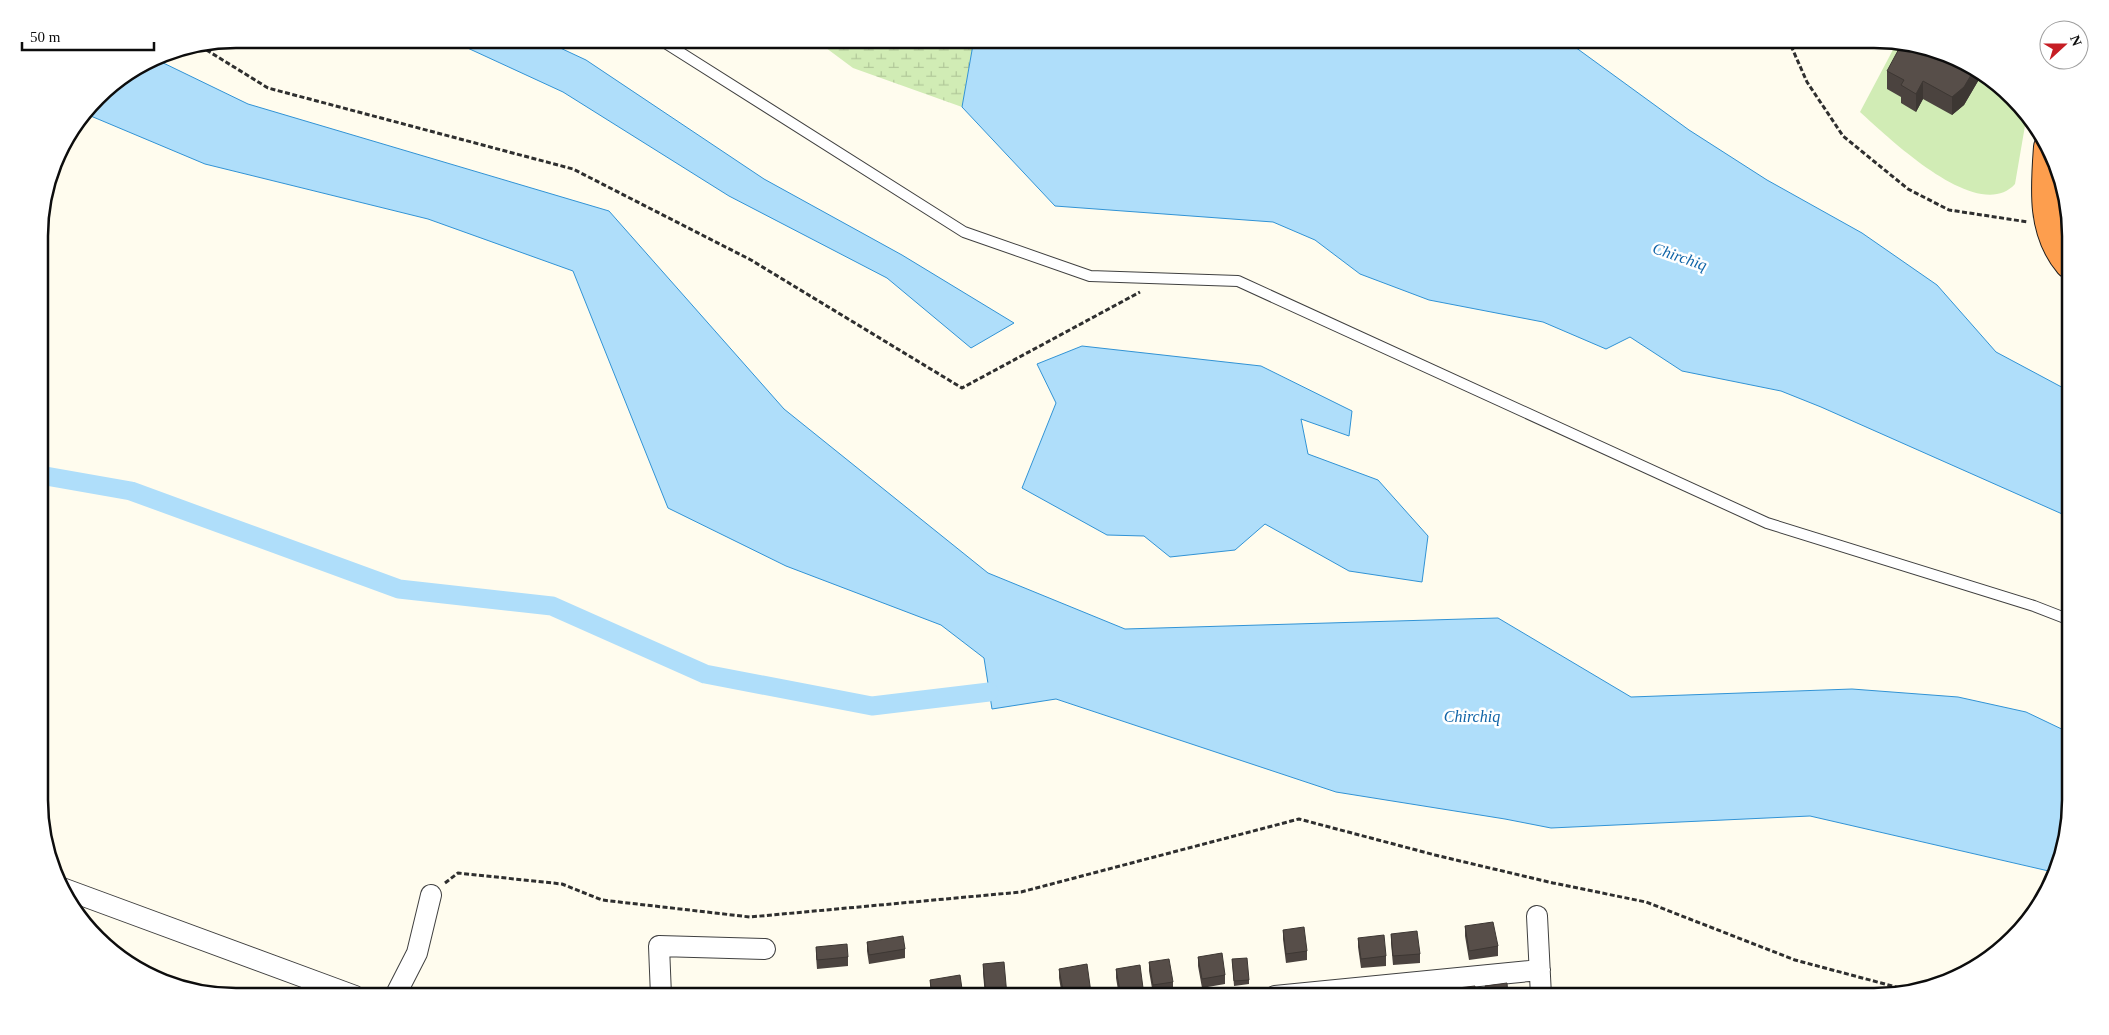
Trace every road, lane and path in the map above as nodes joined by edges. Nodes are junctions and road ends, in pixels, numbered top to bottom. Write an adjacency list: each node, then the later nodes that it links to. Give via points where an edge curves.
1 (673, 48): 7 (lane, via 964,232 1090,276)
2 (1792, 48): 5 (path, via 1808,82 1843,136 1908,189 1949,210 2022,222)
3 (206, 50): 7 (path, via 268,88 573,169 751,260 962,388)
4 (2047, 165): 5 (highway)
5 (2048, 222): 6 (highway)
6 (2062, 255)
7 (1165, 278): 8 (lane, via 1238,281 1767,523)
8 (2062, 617)
9 (72, 892): 15 (street)
10 (431, 895): 14 (path, via 458,873 562,884 602,900 750,917 1021,892 1299,819 1525,877 1646,902 1795,960); 16 (street, via 417,953)
11 (1537, 916): 13 (street)
12 (765, 950): 17 (street, via 659,946)
13 (1540, 970): 18 (street); 19 (street)
14 (1894, 986)
15 (333, 988)
16 (401, 988)
17 (660, 988)
18 (1357, 988)
19 (1541, 988)

